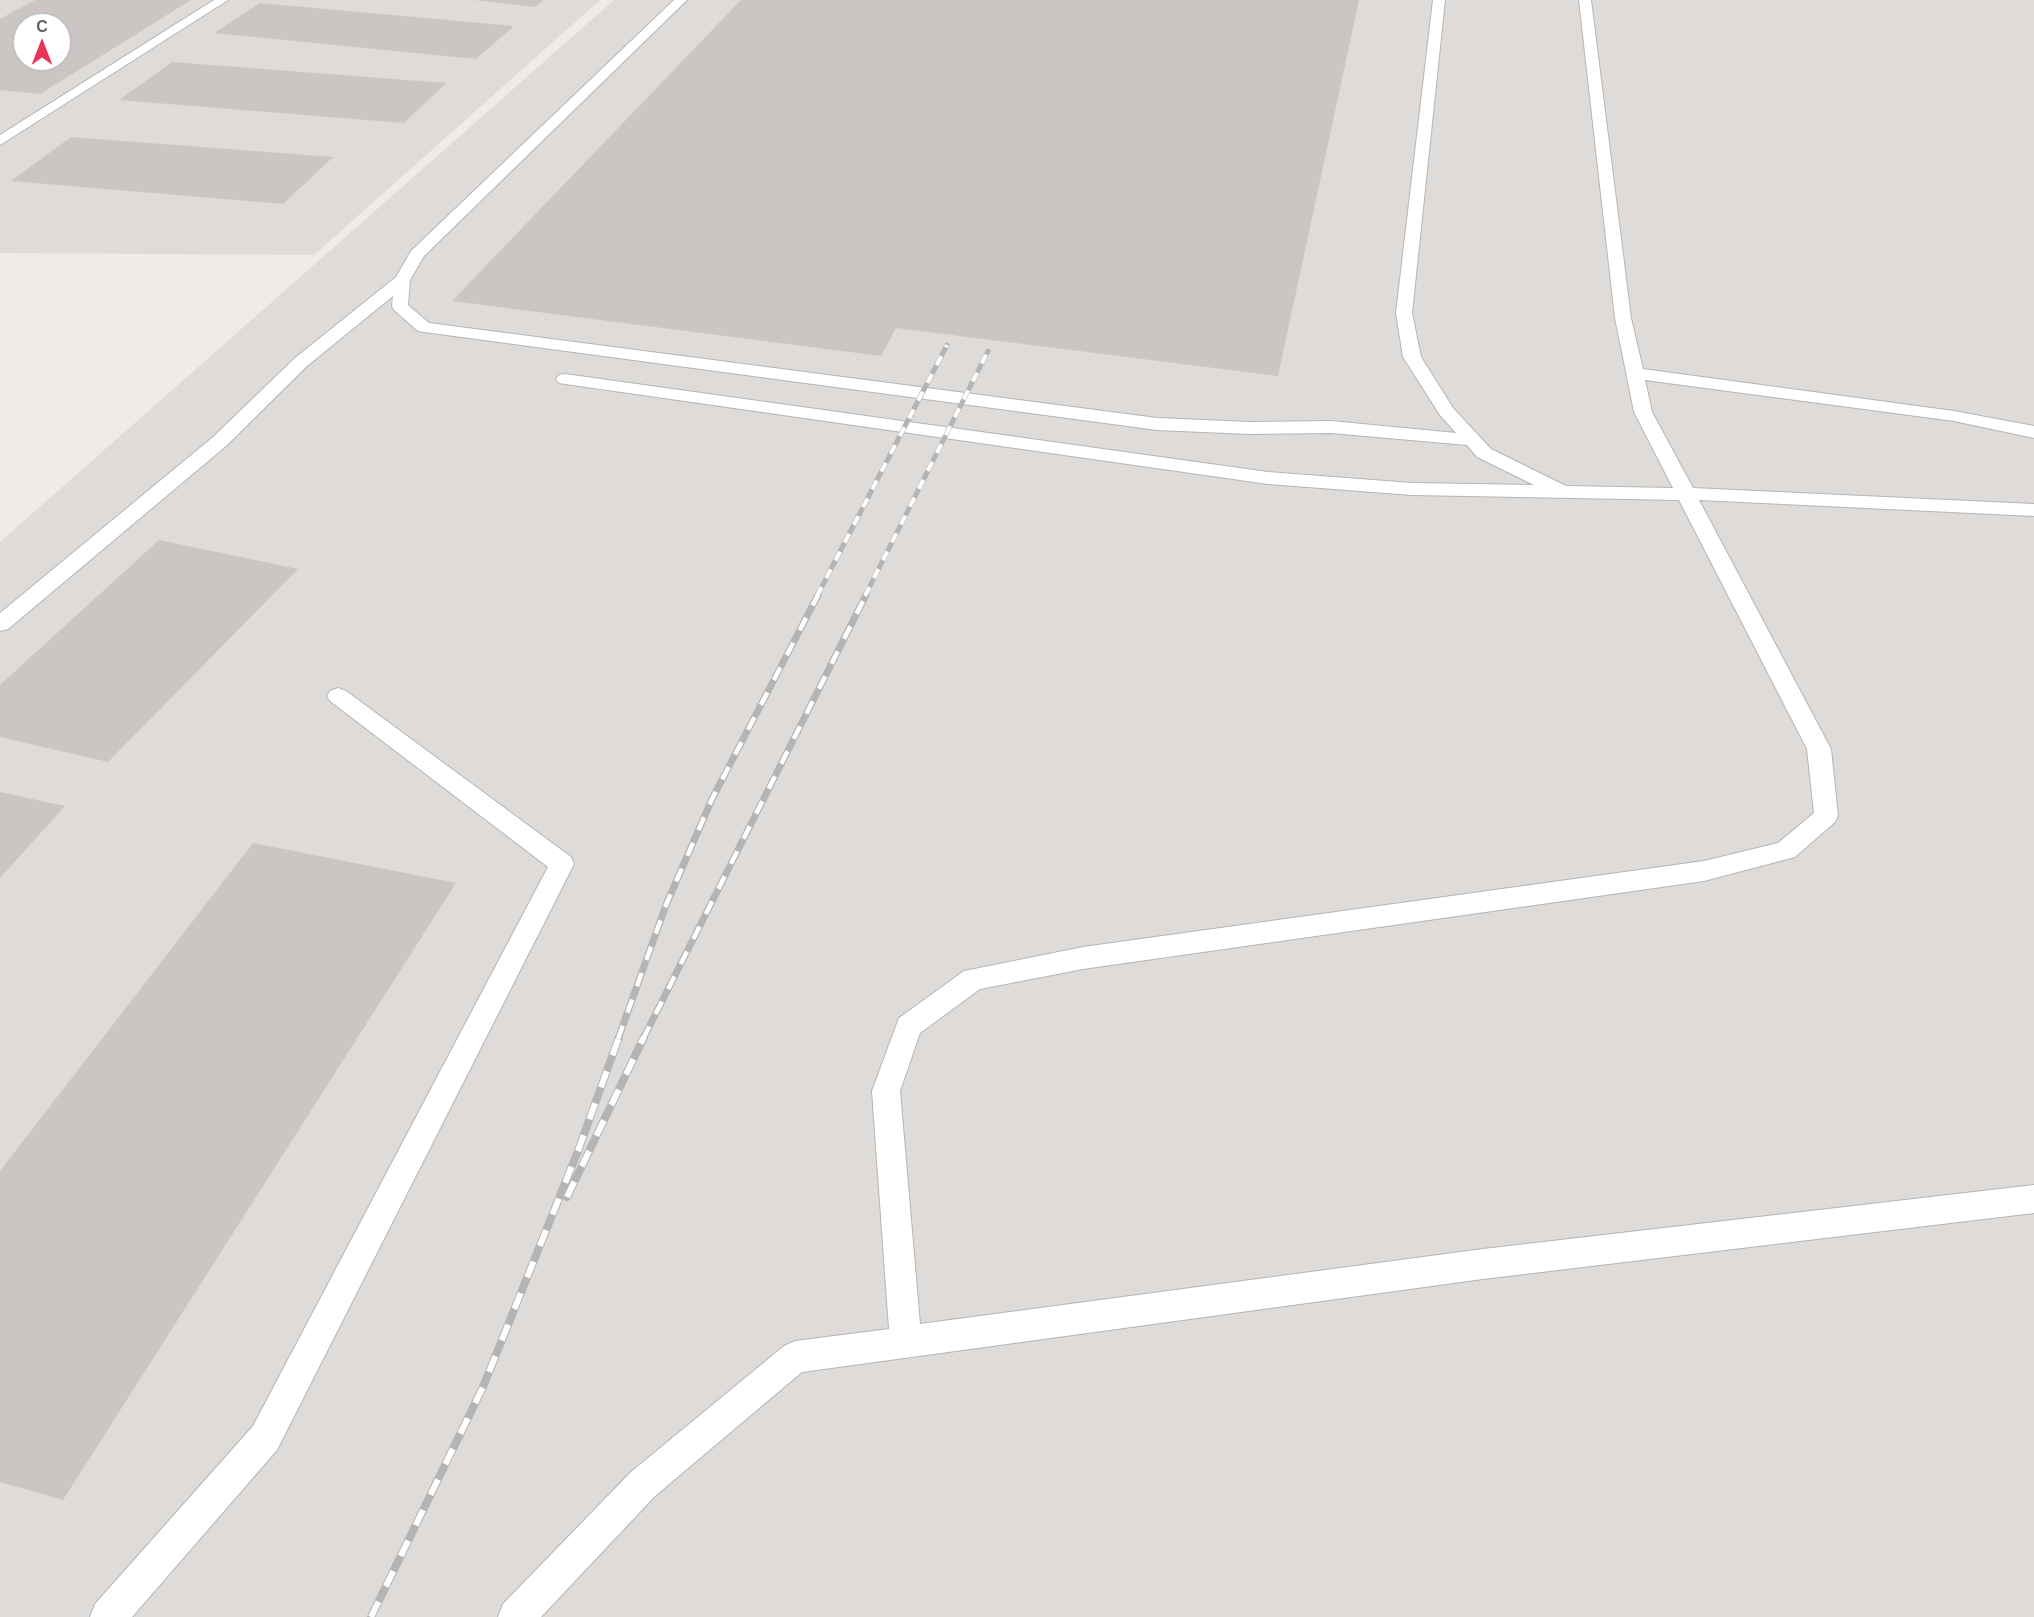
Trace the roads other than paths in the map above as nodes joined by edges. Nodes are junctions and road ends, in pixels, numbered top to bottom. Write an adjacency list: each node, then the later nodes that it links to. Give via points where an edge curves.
1 (222, 0): 5 (lane)
2 (681, 0): 6 (lane, via 417,254)
3 (1438, 0): 10 (lane, via 1404,313 1412,357 1446,411)
4 (1585, 0): 7 (lane, via 1623,318)
5 (0, 141)
6 (402, 280): 10 (lane, via 400,306 424,327 1157,424 1331,427); 14 (lane, via 301,362 219,442)
7 (1635, 373): 9 (lane, via 1954,416); 12 (lane, via 1642,412)
8 (565, 380): 11 (lane, via 1268,478 1412,489)
9 (2034, 432)
10 (1472, 440): 11 (lane, via 1484,453)
11 (1563, 492): 12 (lane)
12 (1686, 494): 13 (lane); 17 (lane, via 1819,749 1826,816 1786,850 1704,871 1083,958 973,979 909,1026 886,1090)
13 (2034, 510)
14 (0, 624)
15 (338, 696): 18 (lane, via 562,864 265,1438)
16 (2034, 1199): 17 (lane, via 1483,1264)
17 (906, 1343): 19 (lane, via 795,1357 643,1484)
18 (108, 1617)
19 (516, 1617)

